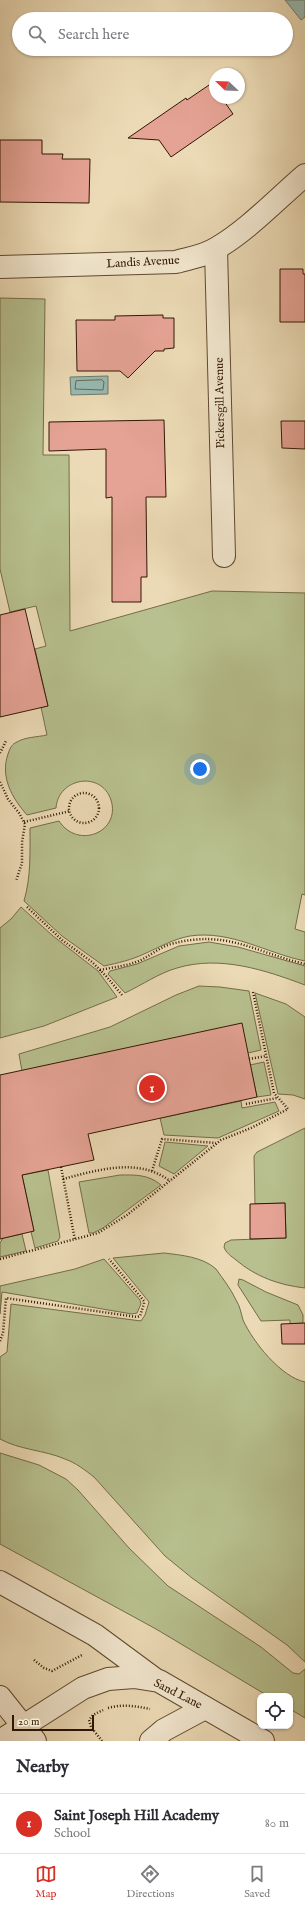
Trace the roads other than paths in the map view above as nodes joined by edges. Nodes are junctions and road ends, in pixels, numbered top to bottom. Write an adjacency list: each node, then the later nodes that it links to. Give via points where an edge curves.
1 (305, 174): 2 (street, Landis Avenue, via 238,234)
2 (216, 249): 3 (street, Landis Avenue, via 176,262); 4 (street, Pickersgill Avenue)
3 (0, 267)
4 (224, 556)
5 (0, 1582): 6 (street, via 95,1635)
6 (158, 1682): 8 (street, Sand Lane); 9 (street, Sand Lane, via 134,1677 95,1683 73,1694)
7 (0, 1697): 9 (street)
8 (205, 1708): 11 (street, via 164,1730); 12 (street, Sand Lane)
9 (30, 1733): 10 (street, Sand Lane)
10 (0, 1741)
11 (151, 1741)
12 (263, 1741)

